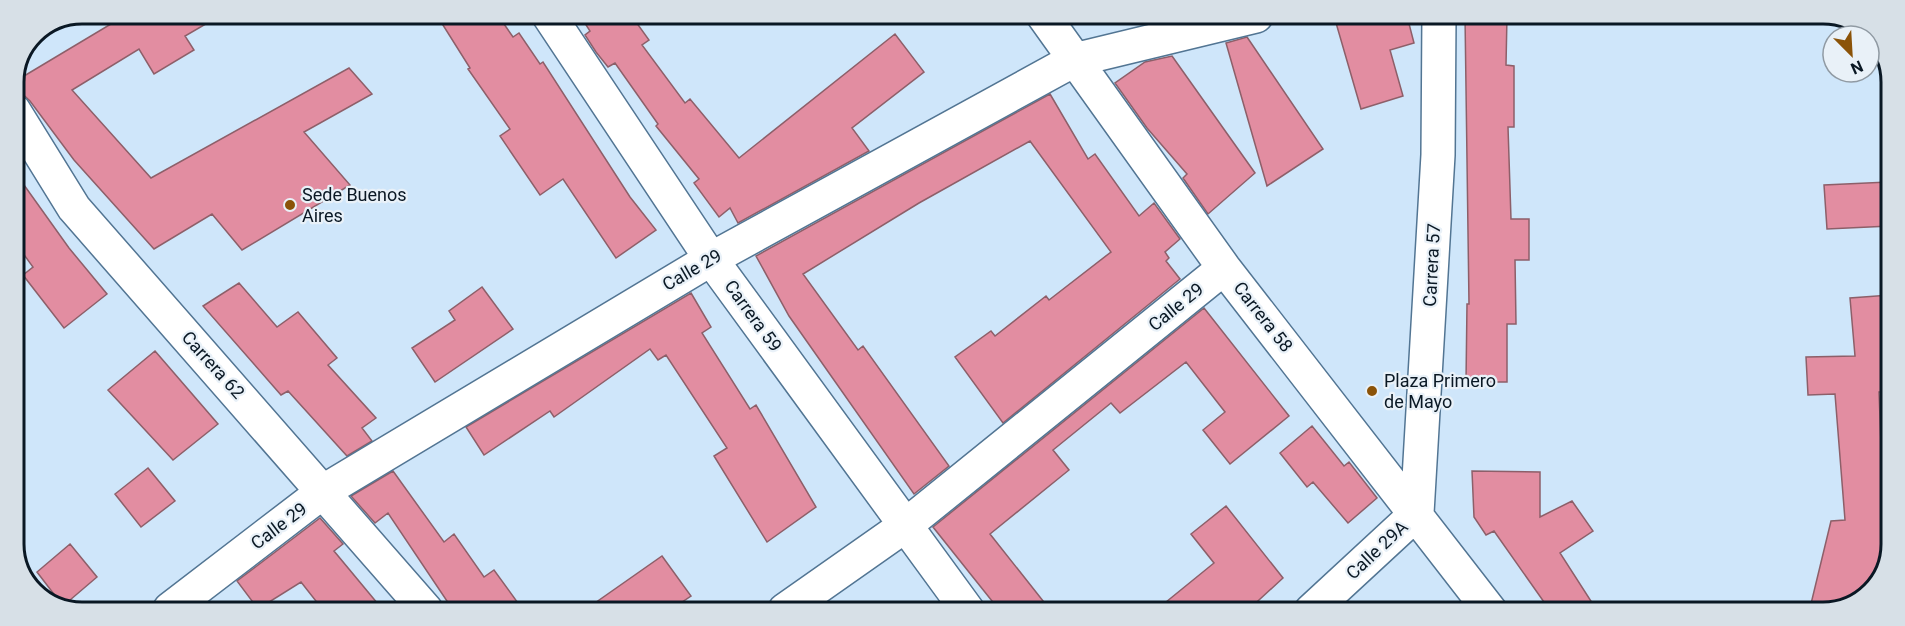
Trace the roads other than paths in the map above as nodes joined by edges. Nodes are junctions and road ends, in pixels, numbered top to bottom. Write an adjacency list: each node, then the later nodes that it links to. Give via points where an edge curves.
1 (555, 24): 7 (street, Carrera 59)
2 (1049, 24): 5 (street, Carrera 58)
3 (1223, 24): 5 (street, Calle 29)
4 (1439, 24): 10 (street, Carrera 57, via 1438,155)
5 (1074, 60): 7 (street, Calle 29); 8 (street, Carrera 58)
6 (24, 127): 9 (street, Carrera 62, via 74,208)
7 (711, 259): 9 (street, Calle 29); 11 (street, Carrera 59)
8 (1224, 268): 10 (street, Carrera 58); 11 (street, Calle 29)
9 (324, 491): 12 (street, Calle 29); 13 (street, Carrera 62)
10 (1417, 513): 16 (street, Calle 29A); 17 (street, Carrera 58)
11 (906, 525): 14 (street, Calle 29); 15 (street, Carrera 59)
12 (179, 602)
13 (419, 602)
14 (796, 602)
15 (962, 602)
16 (1321, 602)
17 (1484, 602)

